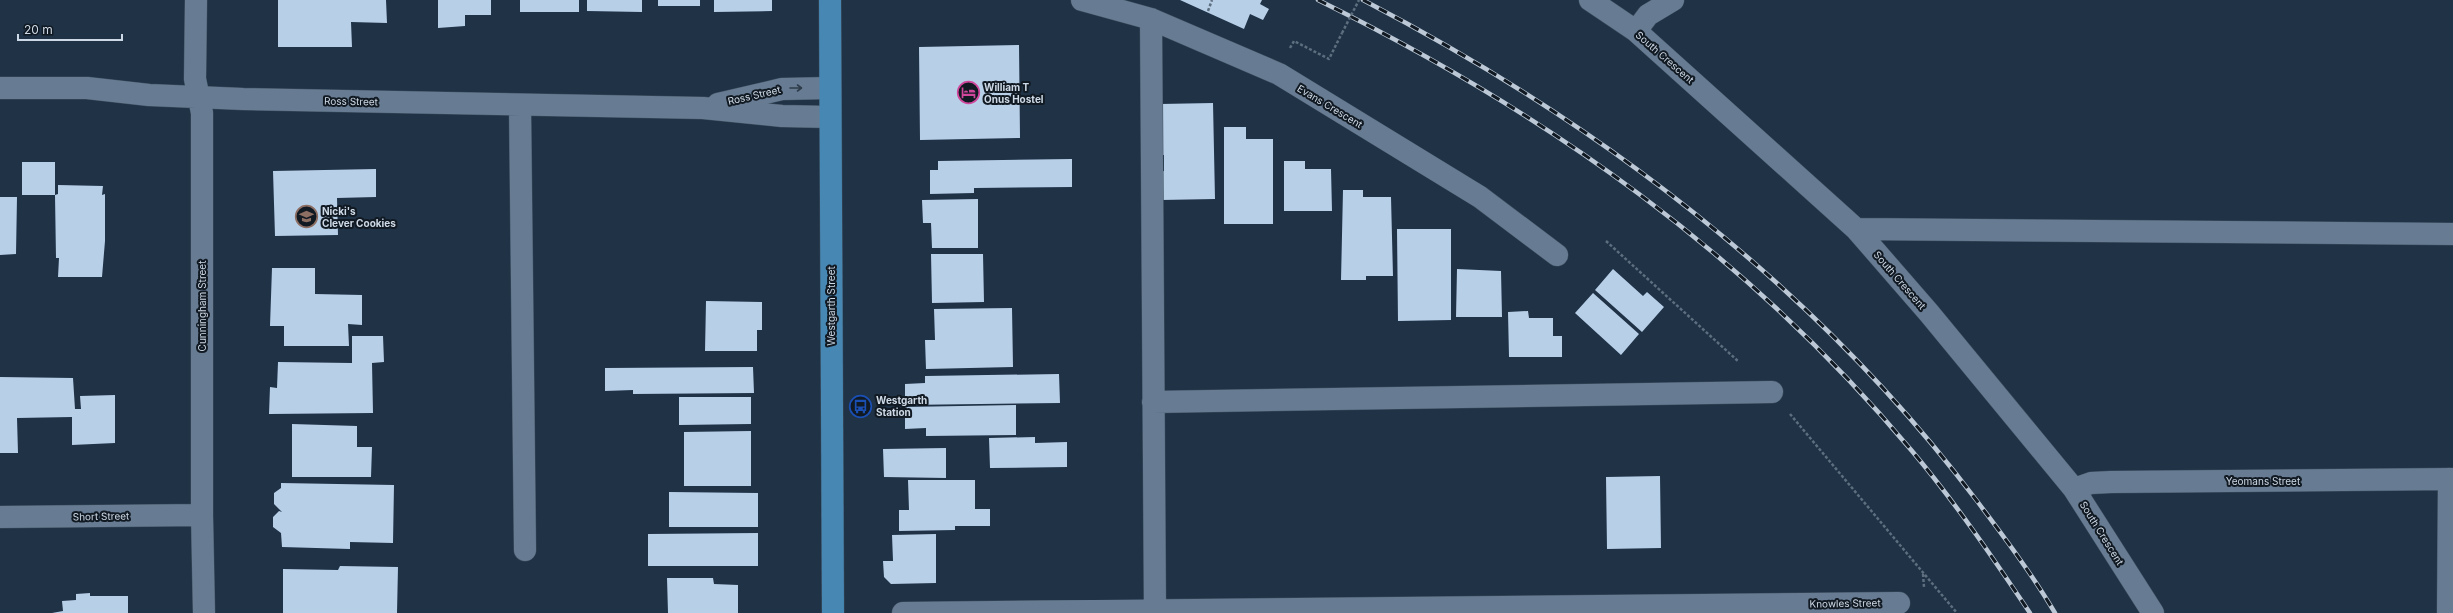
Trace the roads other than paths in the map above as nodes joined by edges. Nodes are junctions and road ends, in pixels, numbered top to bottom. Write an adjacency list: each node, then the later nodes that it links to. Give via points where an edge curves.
1 (196, 0): 10 (street, Cunningham Street, via 195,79)
2 (830, 0): 9 (main road, Westgarth Street)
3 (1082, 0): 6 (street, Evans Crescent)
4 (1590, 0): 7 (street, South Crescent)
5 (1672, 0): 7 (street, via 1648,15)
6 (1151, 19): 16 (street, Evans Crescent, via 1279,74 1480,197); 18 (street)
7 (1636, 31): 14 (street, South Crescent)
8 (0, 88): 10 (street, Ross Street, via 87,88 149,95)
9 (830, 88): 12 (street, Ross Street, one-way to 9, via 782,89); 13 (main road, Westgarth Street)
10 (199, 97): 11 (street, Ross Street); 21 (street, Cunningham Street, via 202,143)
11 (520, 105): 12 (street, Ross Street); 23 (street)
12 (703, 108): 13 (street, Ross Street, via 782,116)
13 (830, 117): 27 (main road, Westgarth Street)
14 (1856, 229): 15 (street); 20 (street, South Crescent)
15 (2453, 234)
16 (1557, 255)
17 (1772, 392): 18 (street)
18 (1153, 402): 25 (street)
19 (2451, 479): 20 (street, Yeomans Street, via 2111,482); 30 (street)
20 (2074, 489): 29 (street, South Crescent)
21 (202, 515): 22 (street, Short Street); 26 (street, Cunningham Street)
22 (0, 517)
23 (525, 550)
24 (1899, 603): 25 (street, Knowles Street)
25 (1155, 612): 28 (street, Knowles Street)
26 (204, 613)
27 (833, 613)
28 (903, 613)
29 (2153, 613)
30 (2448, 613)

